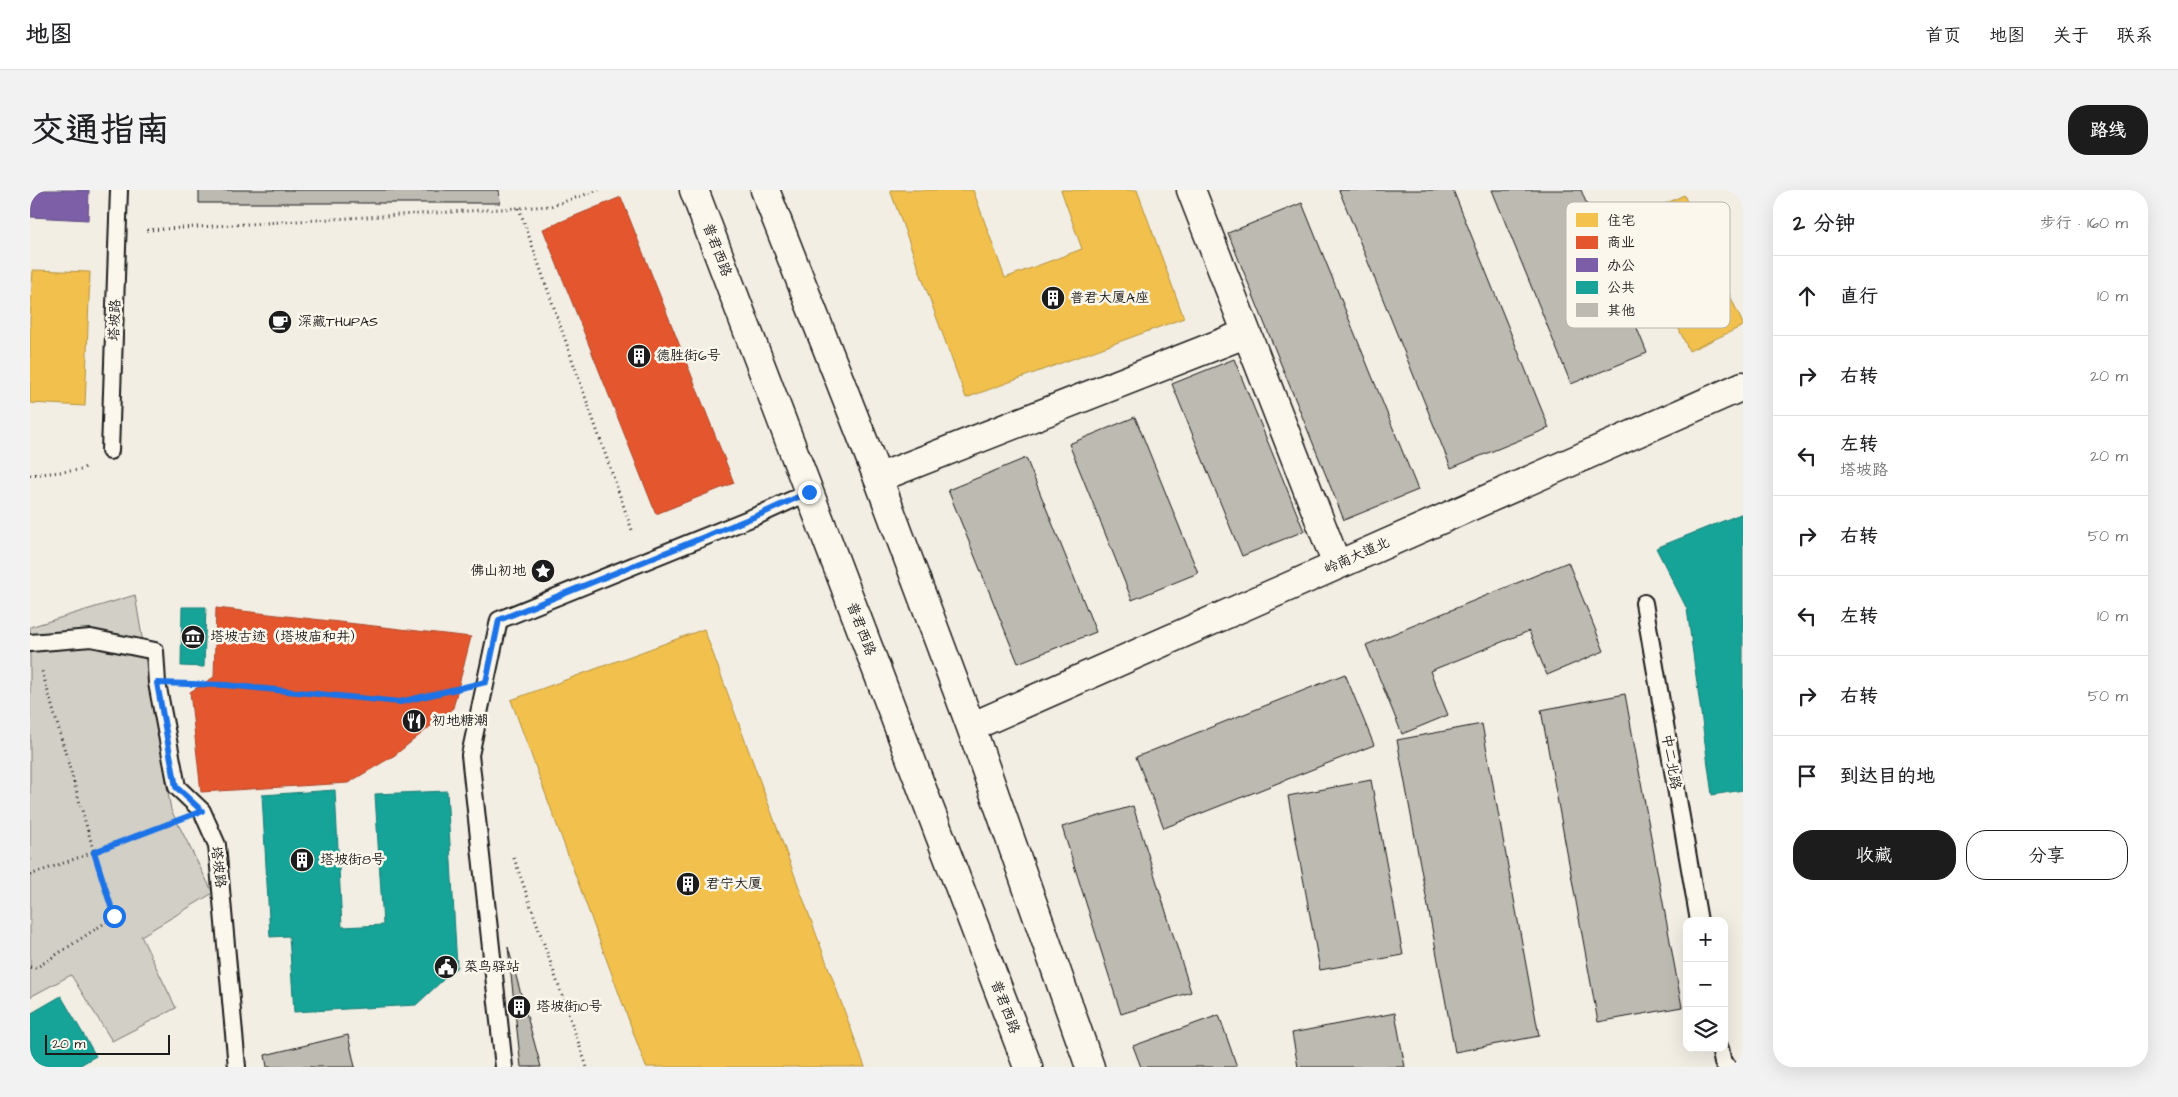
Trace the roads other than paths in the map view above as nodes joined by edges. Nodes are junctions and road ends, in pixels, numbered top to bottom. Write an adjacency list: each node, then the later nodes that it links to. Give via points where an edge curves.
1 (119, 190): 7 (lane, 塔坡路)
2 (694, 190): 9 (main road, 普君西路)
3 (766, 190): 8 (main road)
4 (1190, 190): 5 (main road)
5 (1245, 334): 8 (main road); 10 (main road)
6 (1743, 386): 10 (main road, 岭南大道北)
7 (110, 451)
8 (878, 478): 13 (main road)
9 (809, 492): 16 (lane, via 499,620 470,755); 17 (main road, 普君西路)
10 (1337, 565): 13 (main road, 岭南大道北)
11 (1644, 602): 14 (lane, 中二北路)
12 (32, 642): 15 (lane, 塔坡路, via 91,638 155,651 157,683 176,787 202,811 217,845)
13 (971, 727): 18 (main road)
14 (1697, 917)
15 (237, 1067)
16 (504, 1067)
17 (1028, 1067)
18 (1090, 1067)

